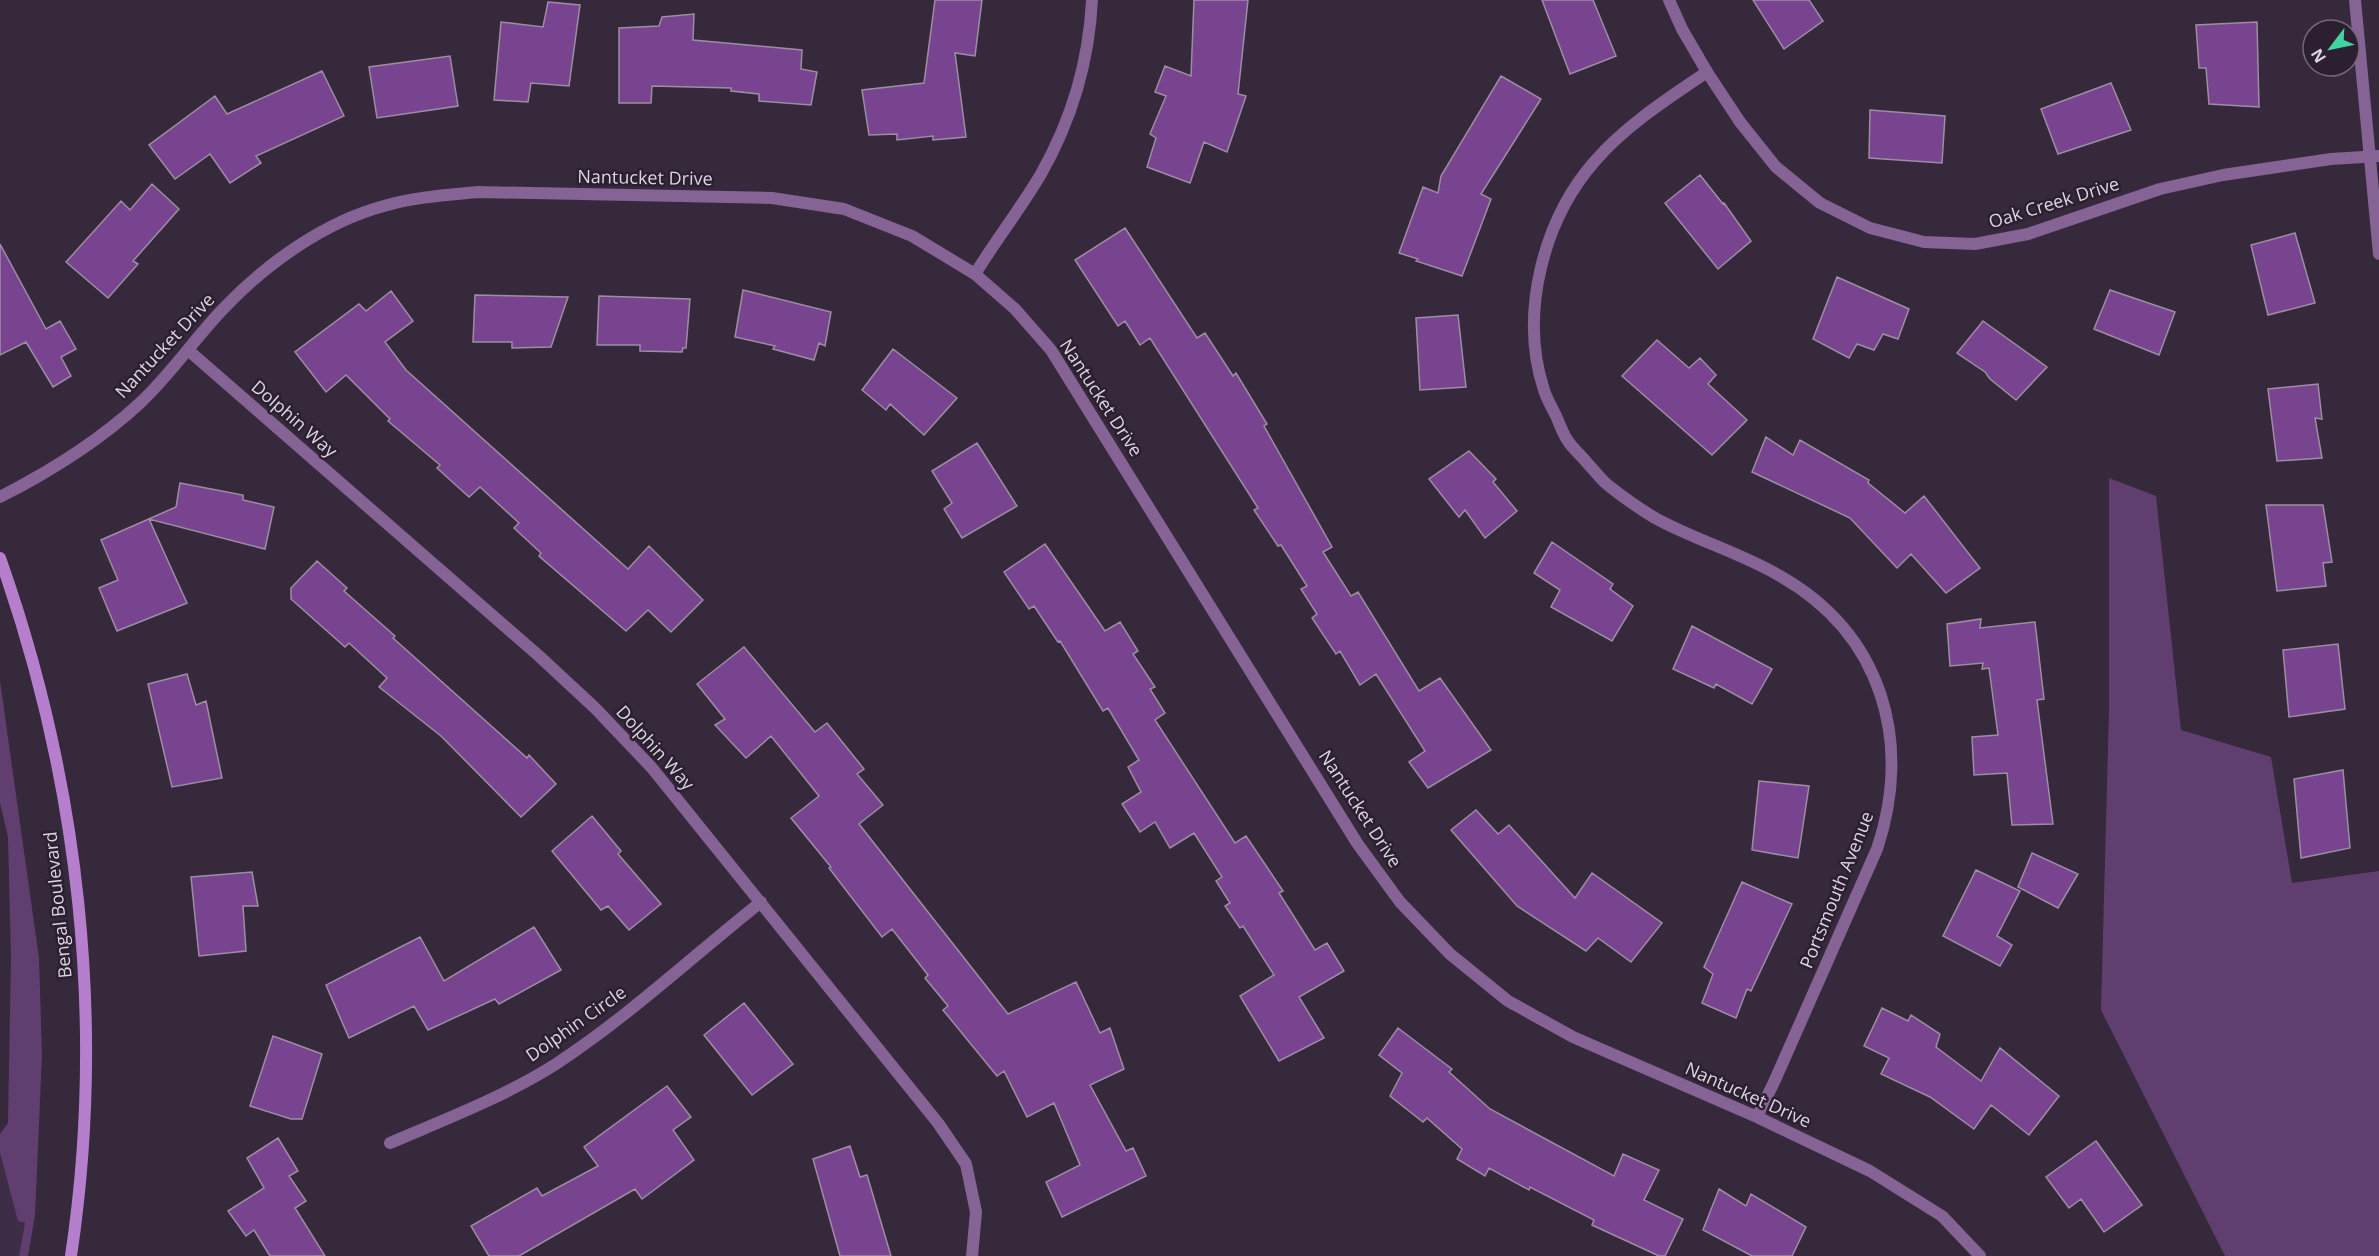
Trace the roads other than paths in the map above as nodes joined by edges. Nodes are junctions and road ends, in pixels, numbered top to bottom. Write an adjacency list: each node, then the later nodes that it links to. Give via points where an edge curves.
1 (1092, 0): 7 (street, via 1090,32 1072,109 1041,174)
2 (1669, 0): 4 (street, Oak Creek Drive)
3 (2355, 0): 5 (street)
4 (1707, 72): 5 (street, Oak Creek Drive, via 1776,167 1820,203 1870,228 1924,242 1975,244 2028,234 2150,192 2223,174); 12 (street, Portsmouth Avenue, via 1624,133 1595,160 1572,191 1538,281 1534,337 1544,390 1568,441 1607,484 1655,518 1780,576 1816,600 1846,632 1885,705 1893,747 1888,818)
5 (2375, 156): 6 (street)
6 (2379, 254)
7 (975, 274): 8 (street, Nantucket Drive, via 912,236 844,209 772,198 478,192 383,206 324,230 270,264); 12 (street, Nantucket Drive, via 1015,309 1051,350 1358,843 1400,902 1450,954 1508,1001 1573,1037)
8 (188, 350): 9 (street, Nantucket Drive, via 142,401 108,431 64,462); 11 (street, Dolphin Way, via 595,708 652,768)
9 (0, 497)
10 (0, 558): 14 (main road, Bengal Boulevard, via 55,751 79,900 85,979 85,1140)
11 (761, 902): 13 (street, Dolphin Circle, via 628,1011 555,1064 478,1106); 15 (street, Dolphin Way, via 938,1123 966,1164 976,1212)
12 (1757, 1117): 16 (street, Nantucket Drive, via 1870,1171 1942,1216)
13 (390, 1143)
14 (71, 1256)
15 (972, 1256)
16 (1980, 1256)

